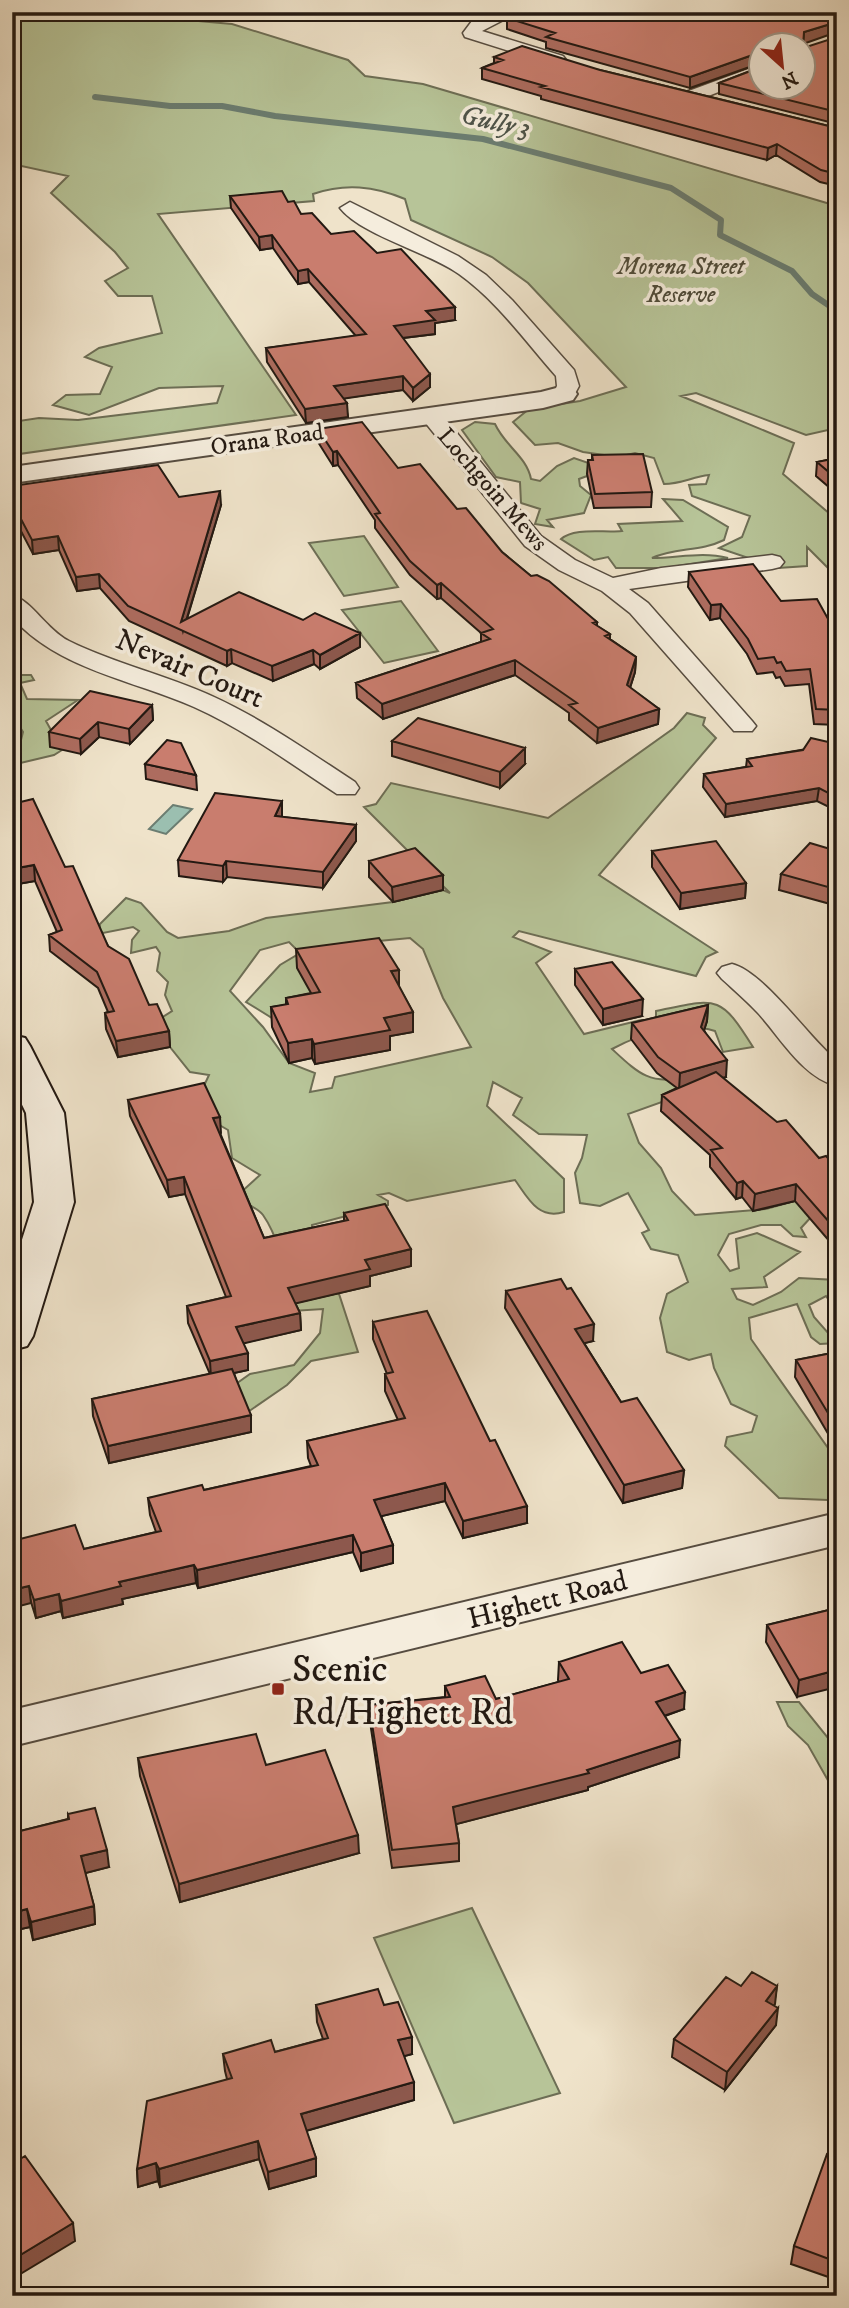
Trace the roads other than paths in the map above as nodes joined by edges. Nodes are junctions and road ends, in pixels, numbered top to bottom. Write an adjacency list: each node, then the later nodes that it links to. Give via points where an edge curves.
1 (511, 12): 2 (street, via 478,25 471,33)
2 (570, 64)
3 (748, 74): 5 (street)
4 (670, 91): 5 (street)
5 (692, 96): 6 (street)
6 (723, 104)
7 (351, 208): 8 (street, via 370,223 468,271 566,375)
8 (564, 394): 9 (street, Orana Road)
9 (431, 416): 10 (street, Orana Road); 12 (street, Lochgoin Mews, via 533,541 558,560)
10 (12, 475)
11 (772, 562): 12 (street)
12 (610, 586): 14 (street, Lochgoin Mews, via 639,608)
13 (12, 602): 15 (street, Nevair Court, via 37,631 59,646 247,723)
14 (743, 726)
15 (346, 788)
16 (732, 973): 18 (street)
17 (12, 1046): 19 (street, via 44,1113 54,1202)
18 (837, 1077)
19 (12, 1336)
20 (837, 1529): 21 (street, Highett Road)
21 (12, 1728)

